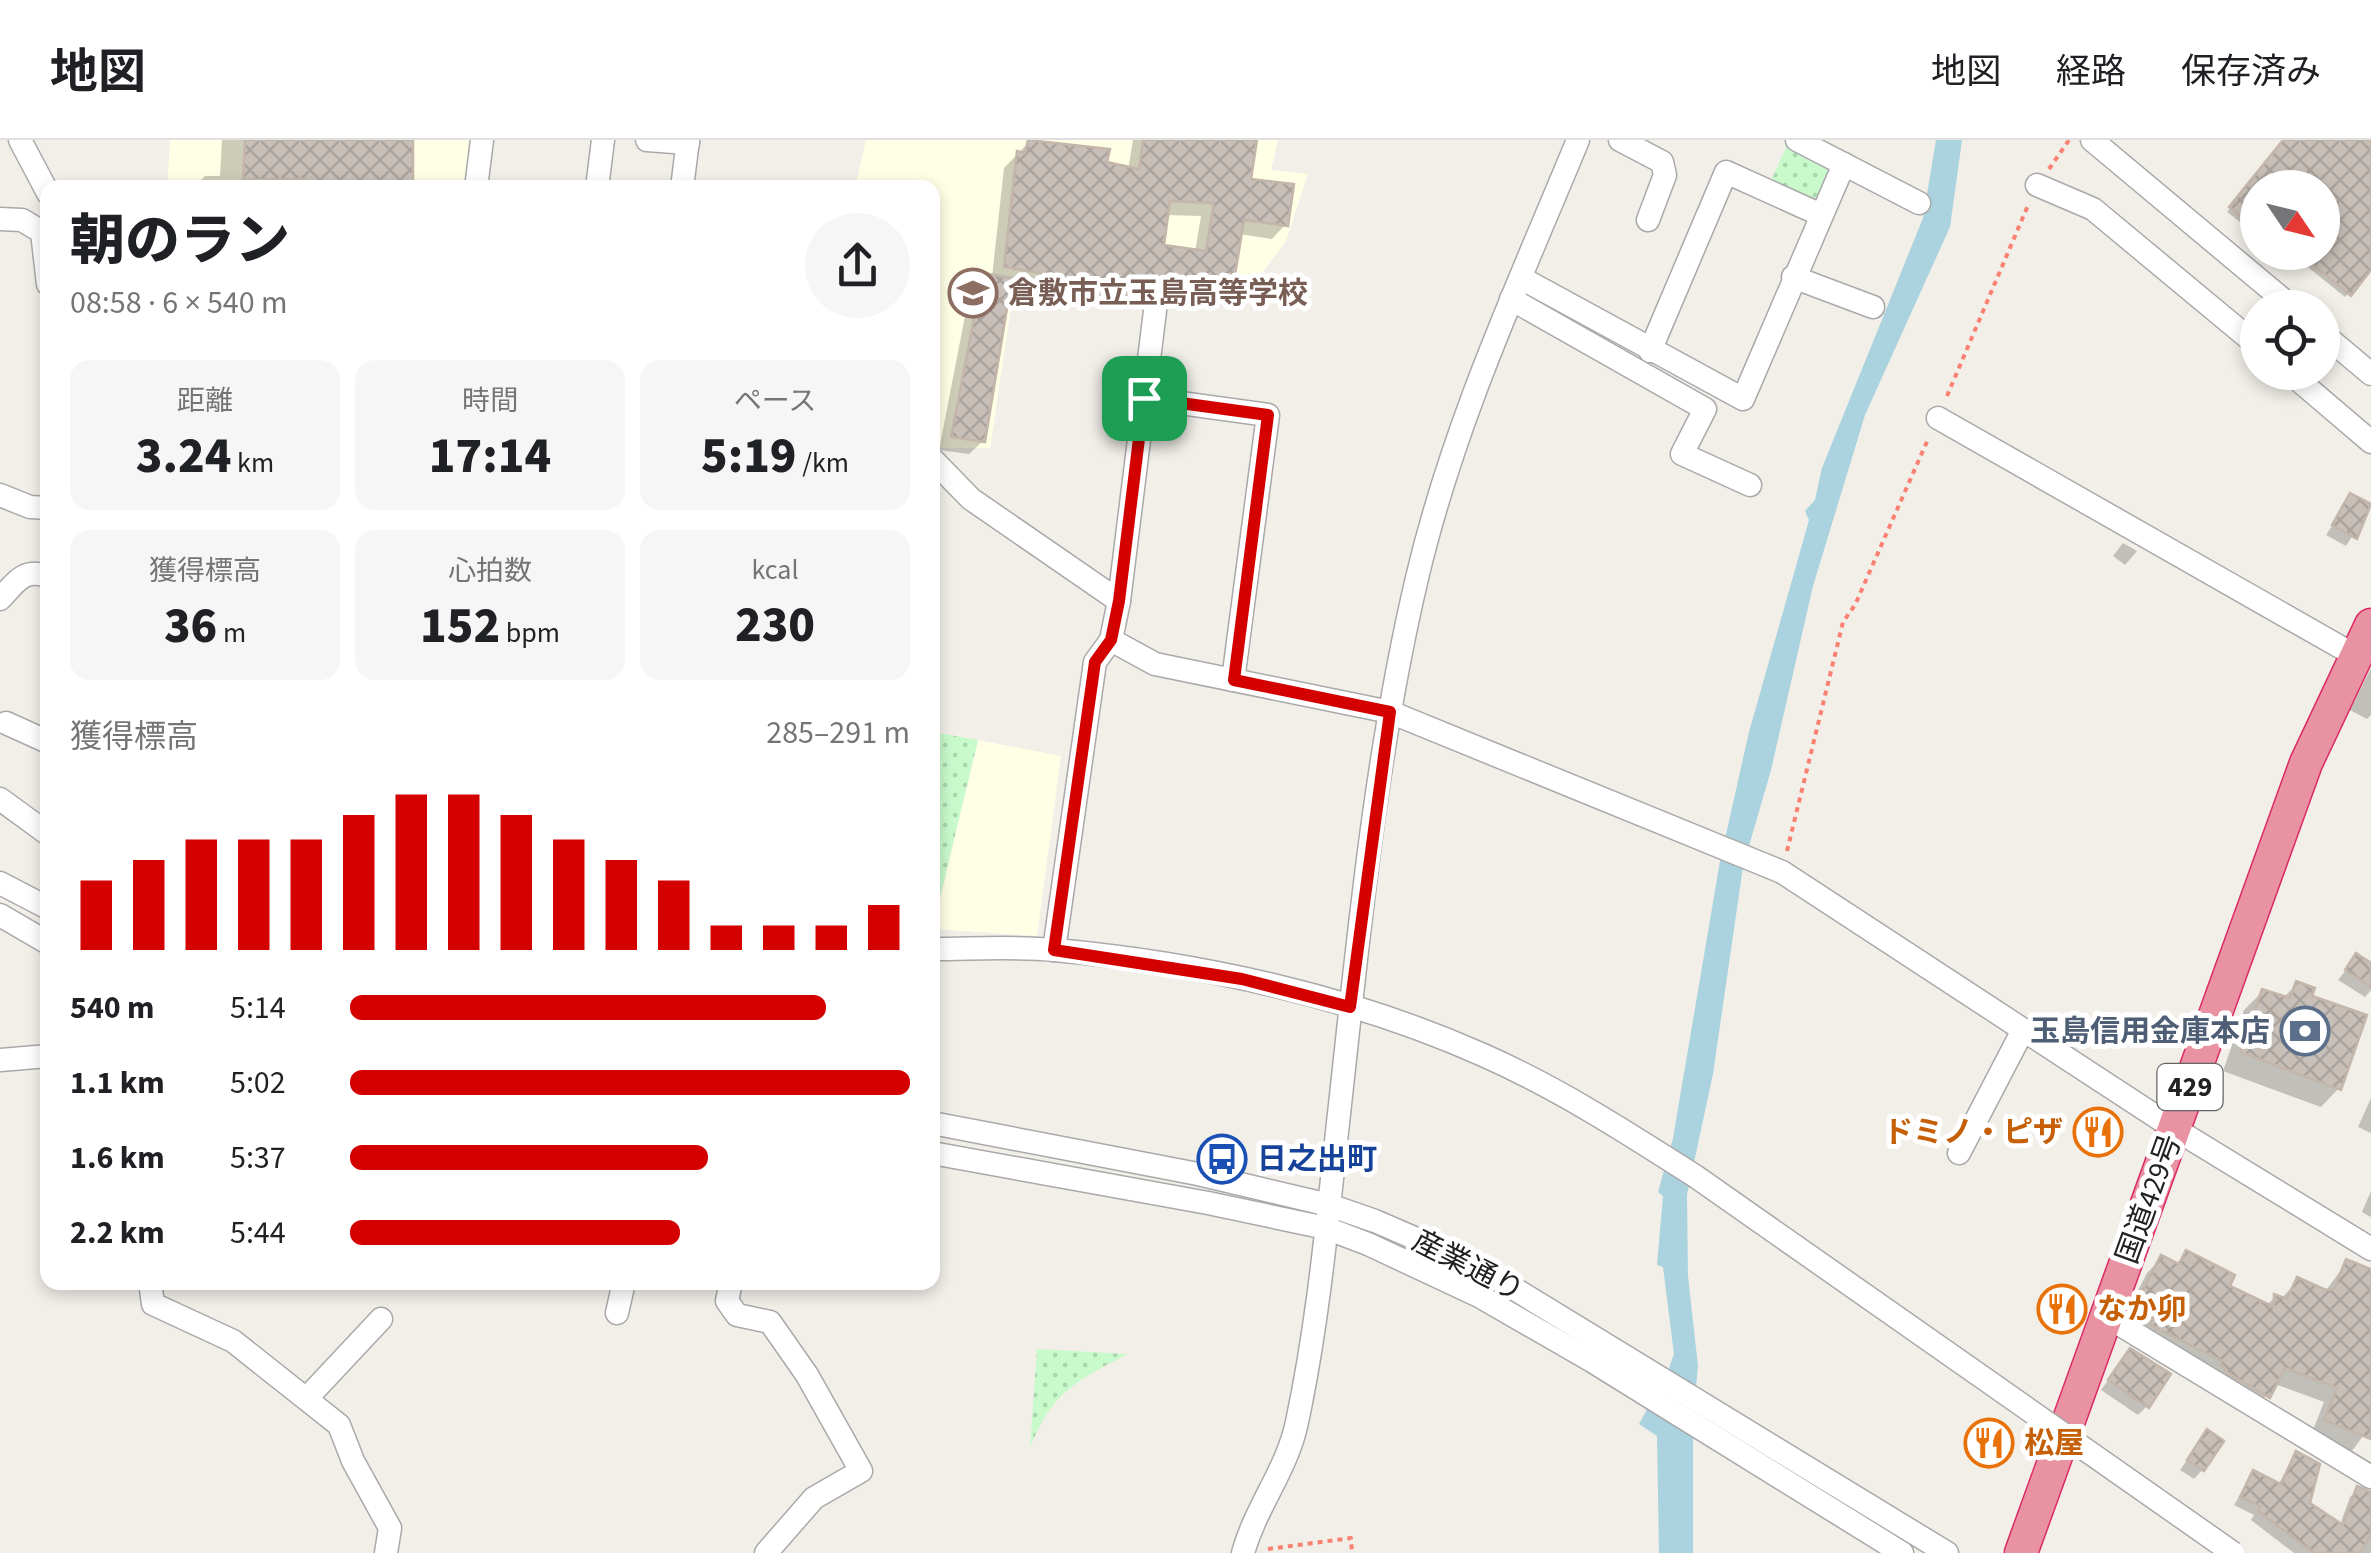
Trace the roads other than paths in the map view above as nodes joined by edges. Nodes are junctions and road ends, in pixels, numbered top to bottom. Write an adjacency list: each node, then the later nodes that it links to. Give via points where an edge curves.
1 (20, 140): 11 (street)
2 (482, 140): 12 (street)
3 (603, 140): 13 (street)
4 (647, 140): 9 (street)
5 (1578, 140): 22 (street)
6 (1620, 140): 19 (street, via 1662,162 1665,175)
7 (1797, 140): 10 (street)
8 (2092, 140): 23 (street)
9 (688, 142): 14 (street)
10 (1844, 164): 16 (street); 17 (street)
11 (41, 180)
12 (477, 180)
13 (598, 180)
14 (683, 180)
15 (2037, 185): 26 (street, via 2093,209)
16 (1919, 203)
17 (1819, 214): 21 (street); 28 (street, via 1726,172)
18 (0, 219): 20 (street, via 22,220)
19 (1648, 220)
20 (40, 231)
21 (1794, 277): 24 (street); 30 (street, via 1743,400)
22 (1516, 288): 28 (street); 33 (street); 47 (street, via 1443,473)
23 (2271, 290)
24 (1872, 307)
25 (1155, 310): 32 (street)
26 (2240, 331)
27 (2340, 348): 29 (street)
28 (1650, 351): 30 (street)
29 (2371, 374)
30 (1716, 386): 33 (street)
31 (2310, 390): 35 (street)
32 (1144, 398): 42 (street); 46 (street, via 1268,415)
33 (1705, 409): 37 (street, via 1682,454)
34 (1938, 418): 45 (street)
35 (2371, 442)
36 (940, 467): 42 (street, via 971,499)
37 (1750, 485)
38 (0, 496): 39 (street)
39 (40, 508)
40 (40, 574): 41 (street, via 18,576)
41 (0, 599)
42 (1119, 601): 44 (street)
43 (2371, 625): 45 (highway, 国道429号 / 429)
44 (1111, 640): 46 (street, via 1154,664); 57 (street, via 1095,662)
45 (2356, 656): 63 (highway, 国道429号 / 429, via 2306,763)
46 (1234, 680): 47 (street)
47 (1390, 712): 58 (street); 59 (street, via 1782,872)
48 (6, 722): 49 (street)
49 (40, 738)
50 (0, 799): 51 (street)
51 (40, 828)
52 (0, 883): 53 (street)
53 (40, 904)
54 (0, 915): 55 (street)
55 (40, 938)
56 (940, 949): 57 (street)
57 (1054, 950): 58 (street, via 1242,979)
58 (1350, 1007): 66 (street); 82 (street, bridge, via 1483,1054 1588,1107)
59 (2023, 1030): 63 (street); 65 (street)
60 (40, 1057): 61 (street)
61 (0, 1060)
62 (940, 1125): 66 (street, 産業通り, via 1198,1174)
63 (2175, 1129): 67 (street); 72 (highway, 国道429号 / 429)
64 (940, 1153): 66 (street, 産業通り)
65 (1958, 1153)
66 (1328, 1216): 76 (street, via 1324,1282 1296,1427); 79 (street, 産業通り, via 1479,1296); 80 (street, 産業通り, via 1472,1263)
67 (2371, 1248)
68 (151, 1290): 74 (street, via 153,1304 233,1341)
69 (622, 1290): 71 (street)
70 (729, 1290): 78 (street, via 727,1301 737,1316 770,1322 861,1471 814,1498)
71 (618, 1313)
72 (2106, 1316): 75 (street); 81 (highway, 国道429号 / 429)
73 (380, 1319): 74 (street)
74 (307, 1398): 77 (street, via 339,1424 352,1461 381,1505 390,1528)
75 (2371, 1476)
76 (1243, 1552)
77 (386, 1553)
78 (766, 1553)
79 (1902, 1553)
80 (1947, 1553)
81 (2021, 1553)
82 (2234, 1553)

